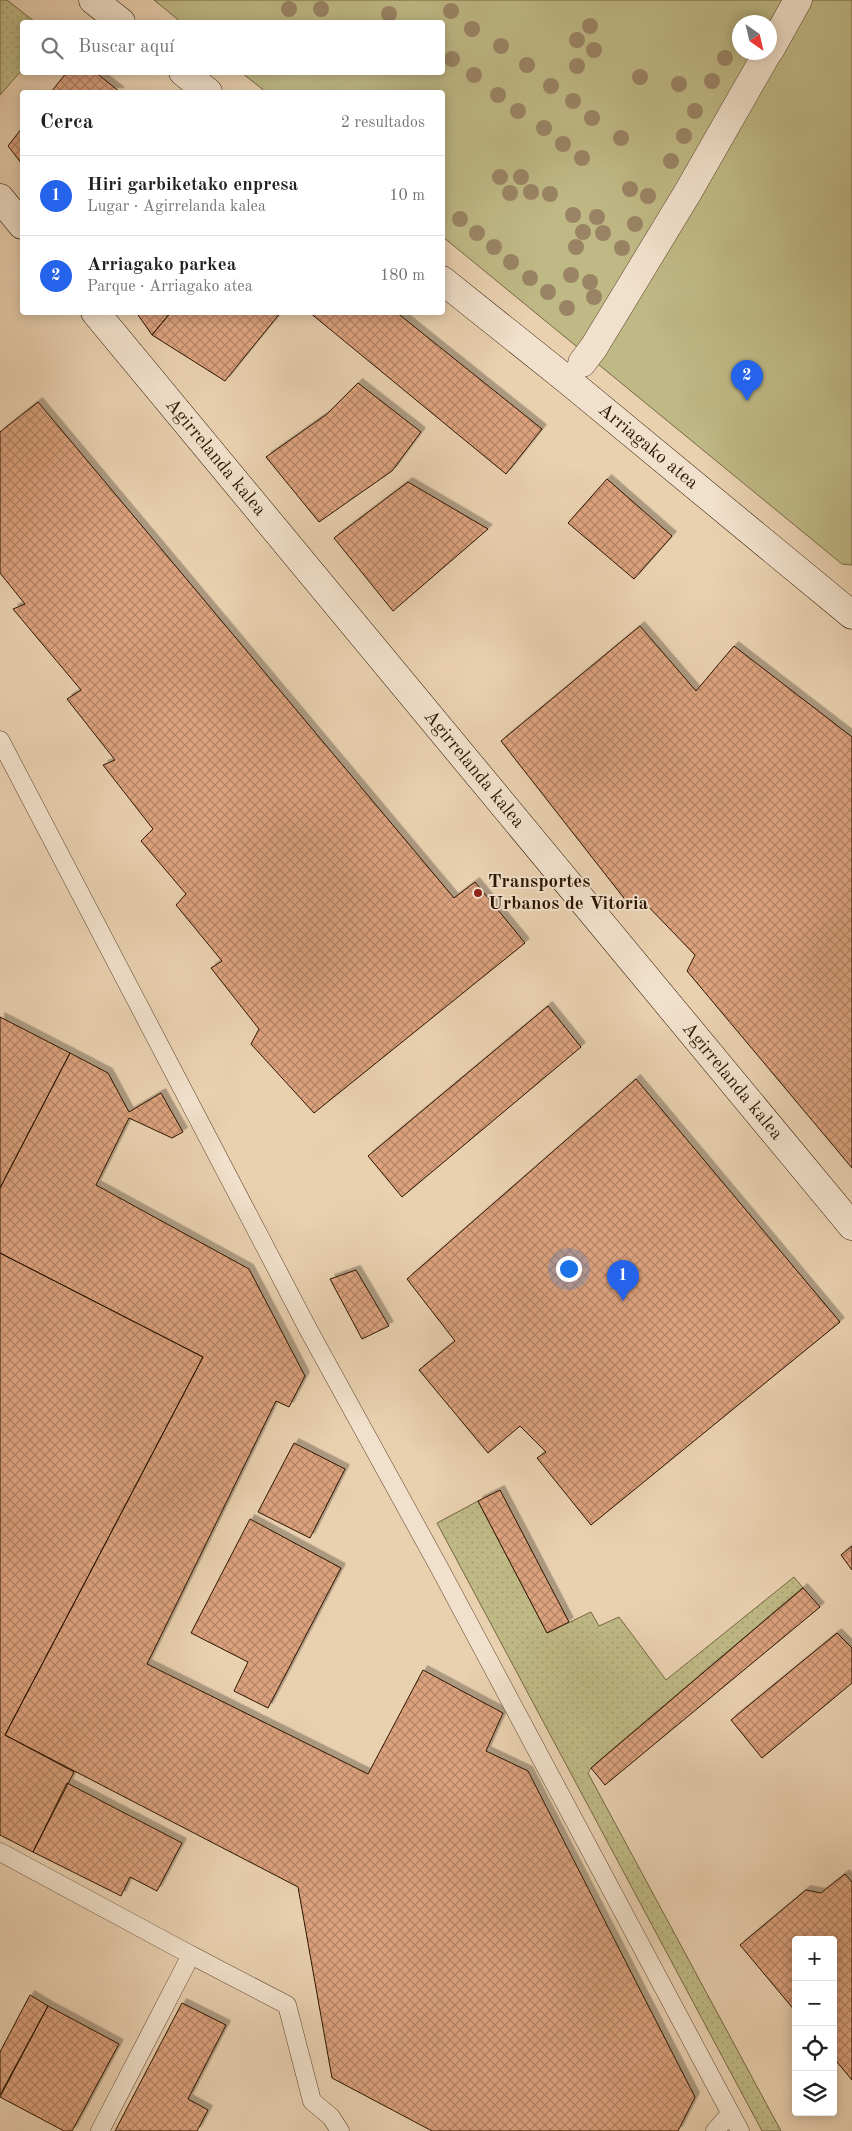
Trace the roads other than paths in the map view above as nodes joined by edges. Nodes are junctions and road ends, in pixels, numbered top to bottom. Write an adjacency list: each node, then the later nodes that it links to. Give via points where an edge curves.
1 (93, 0): 3 (street)
2 (798, 0): 4 (street)
3 (118, 20)
4 (777, 37)
5 (764, 60): 12 (street, via 688,192)
6 (187, 75): 7 (street)
7 (206, 90)
8 (0, 198): 9 (street)
9 (20, 223)
10 (445, 282): 13 (street, Arriagako atea)
11 (97, 315): 15 (street, Agirrelanda kalea)
12 (582, 363)
13 (852, 615)
14 (0, 740): 18 (lane, via 308,1329 440,1569)
15 (852, 1226)
16 (0, 1852): 17 (lane)
17 (191, 1955): 19 (lane); 20 (lane, via 287,2005 312,2101 331,2117)
18 (730, 2114): 21 (lane); 22 (lane)
19 (100, 2131)
20 (340, 2131)
21 (715, 2131)
22 (740, 2131)

